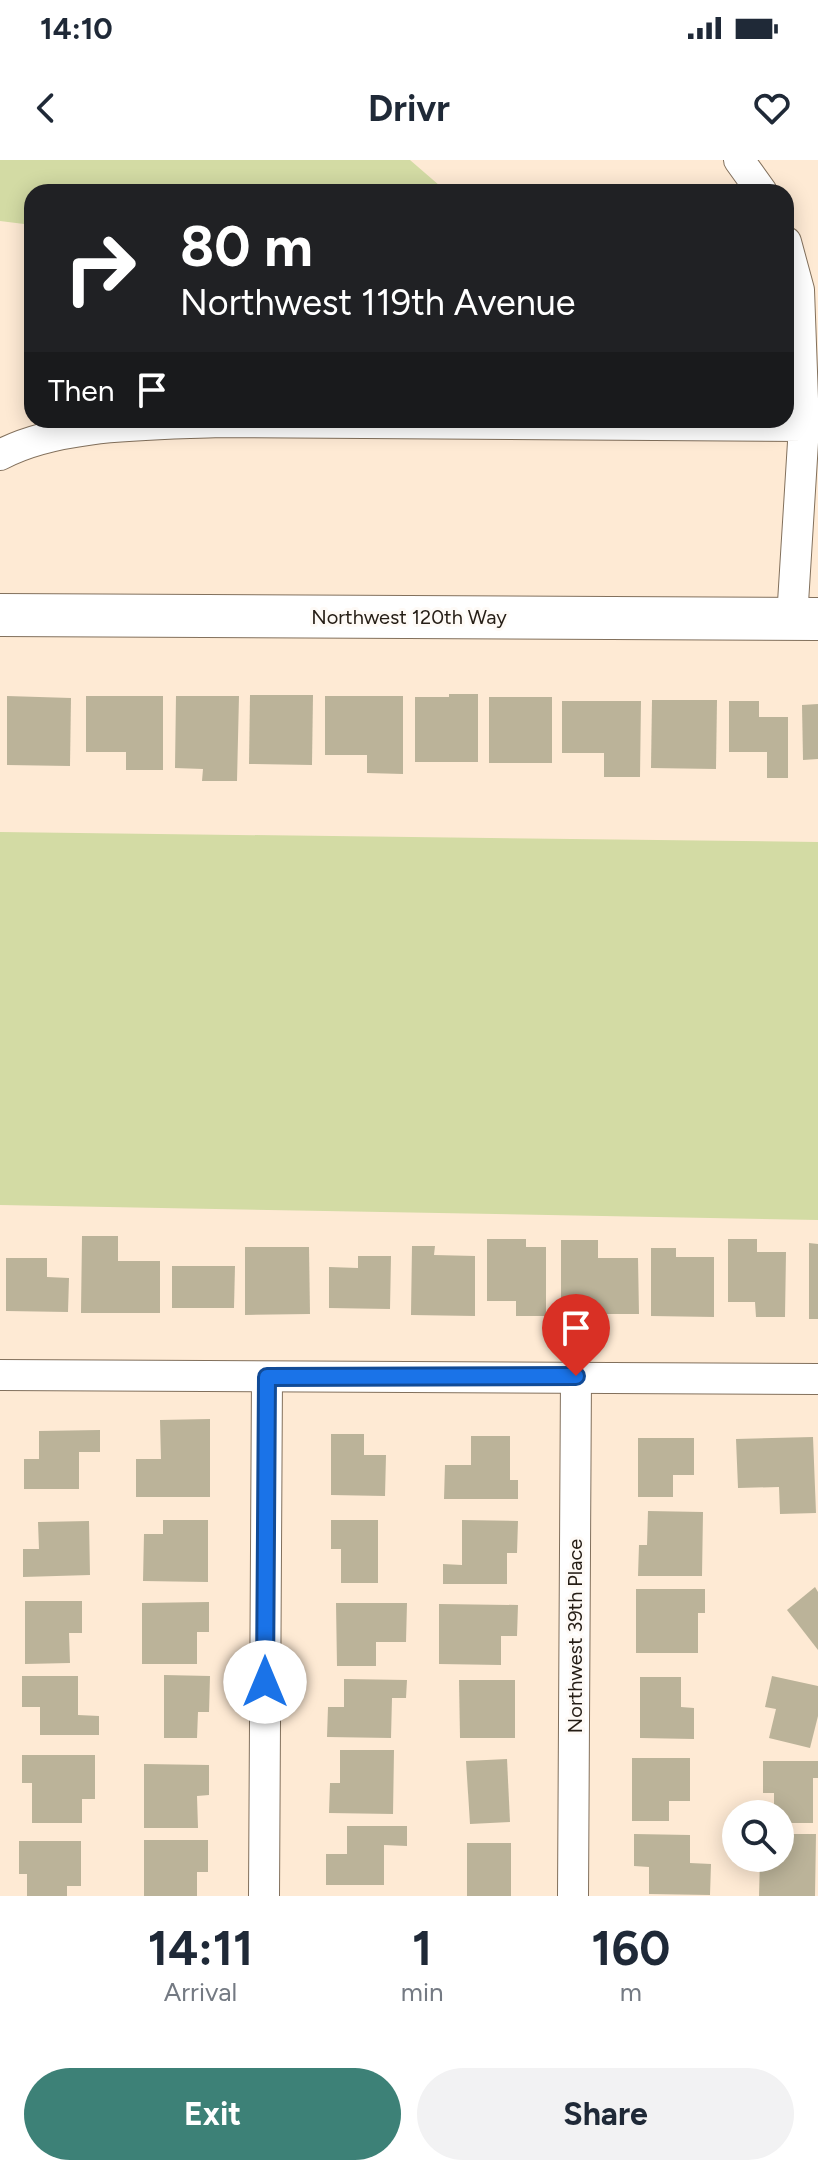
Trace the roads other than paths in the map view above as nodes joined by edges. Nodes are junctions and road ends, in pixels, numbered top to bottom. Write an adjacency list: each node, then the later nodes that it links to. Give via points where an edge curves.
1 (739, 160): 2 (street)
2 (756, 184)
3 (794, 259): 4 (street)
4 (809, 290): 6 (street)
5 (794, 426): 6 (street)
6 (804, 426): 10 (street)
7 (113, 428): 8 (street, via 49,437)
8 (0, 455)
9 (0, 615): 10 (street, Northwest 120th Way)
10 (805, 619)
11 (0, 1375): 13 (street)
12 (576, 1376): 13 (street); 14 (street); 16 (street, Northwest 39th Place)
13 (267, 1377): 15 (street)
14 (818, 1379)
15 (264, 1896)
16 (573, 1896)

